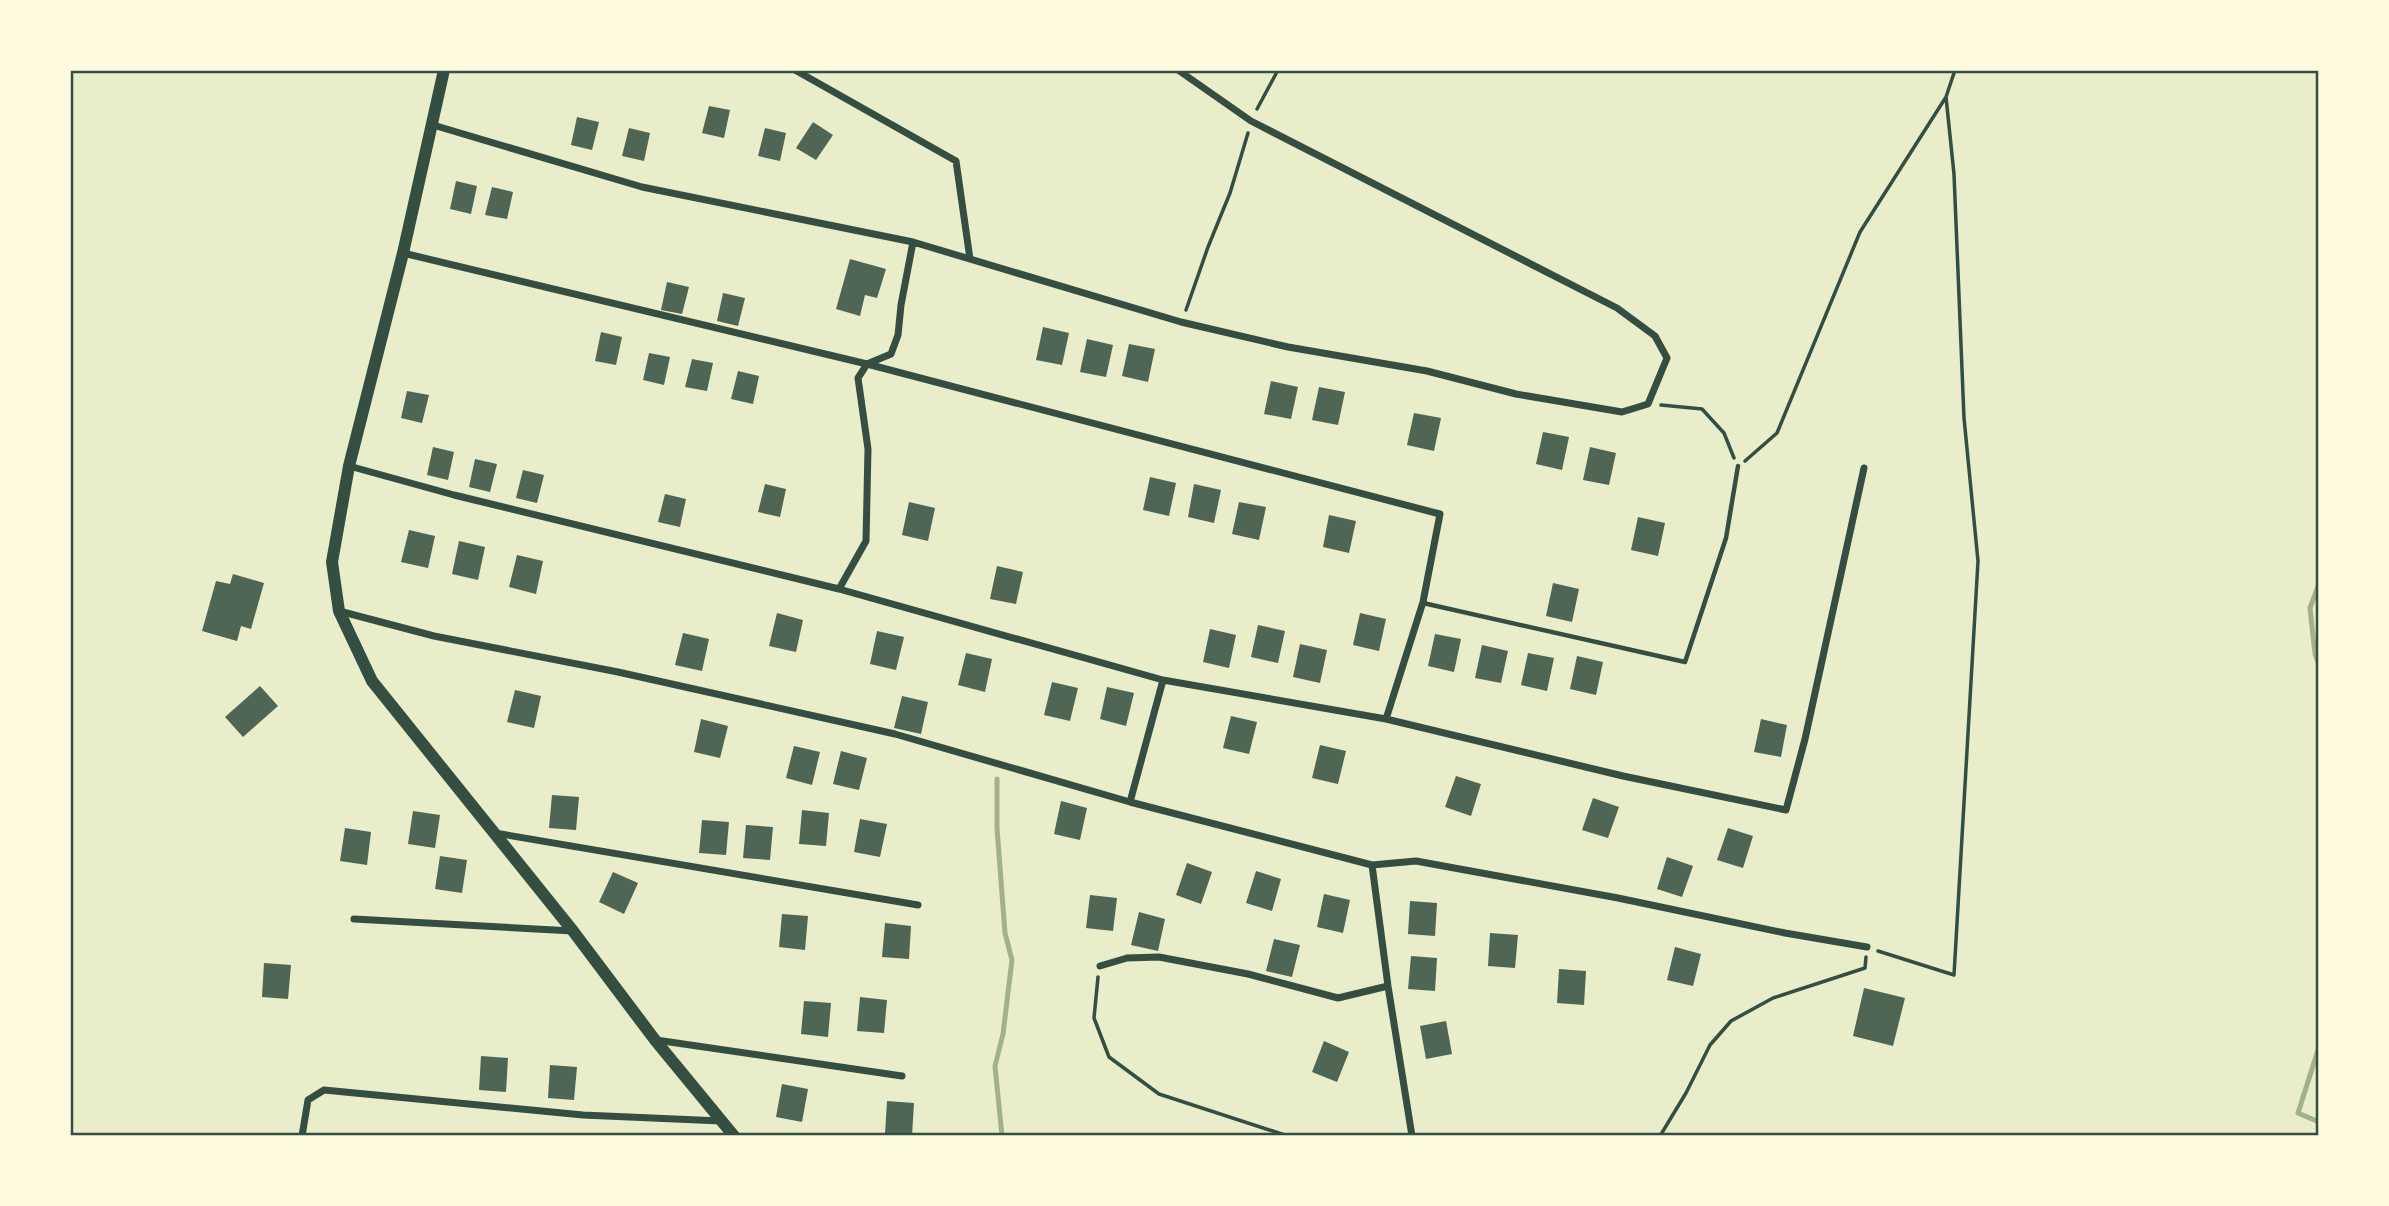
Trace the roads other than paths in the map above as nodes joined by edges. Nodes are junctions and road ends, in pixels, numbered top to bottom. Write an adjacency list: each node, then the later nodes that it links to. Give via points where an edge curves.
1 (444, 70): 4 (street)
2 (794, 70): 7 (street, via 956,161)
3 (1178, 70): 7 (street, via 1251,121 1618,307 1655,336 1667,358 1648,404 1622,412 1288,347 1181,322)
4 (433, 125): 5 (street, via 642,187); 6 (street)
5 (913, 242): 7 (street); 8 (street, via 891,354)
6 (403, 253): 8 (street); 9 (street)
7 (970, 259)
8 (867, 364): 12 (street, via 858,378 868,449 866,541); 13 (street, via 1440,514)
9 (349, 466): 12 (street); 14 (street, via 332,562)
10 (1738, 467): 13 (lane, via 1726,538 1685,662)
11 (1864, 468): 16 (street, via 1787,810)
12 (839, 589): 15 (street)
13 (1423, 603): 16 (street)
14 (339, 611): 17 (street, via 434,636 895,734); 18 (street, via 372,681)
15 (1163, 680): 16 (street); 17 (street)
16 (1386, 719)
17 (1130, 802): 19 (street)
18 (492, 832): 20 (street); 22 (street)
19 (1372, 865): 23 (street, via 1416,861); 25 (street)
20 (918, 905)
21 (354, 919): 22 (street)
22 (573, 931): 26 (street)
23 (1867, 947)
24 (1100, 967): 25 (street, via 1127,958 1159,957 1338,998)
25 (1388, 986): 31 (street)
26 (655, 1040): 27 (street); 28 (street)
27 (902, 1076)
28 (721, 1121): 29 (street, via 583,1115 324,1090 308,1100); 30 (street)
29 (302, 1136)
30 (734, 1136)
31 (1412, 1136)

